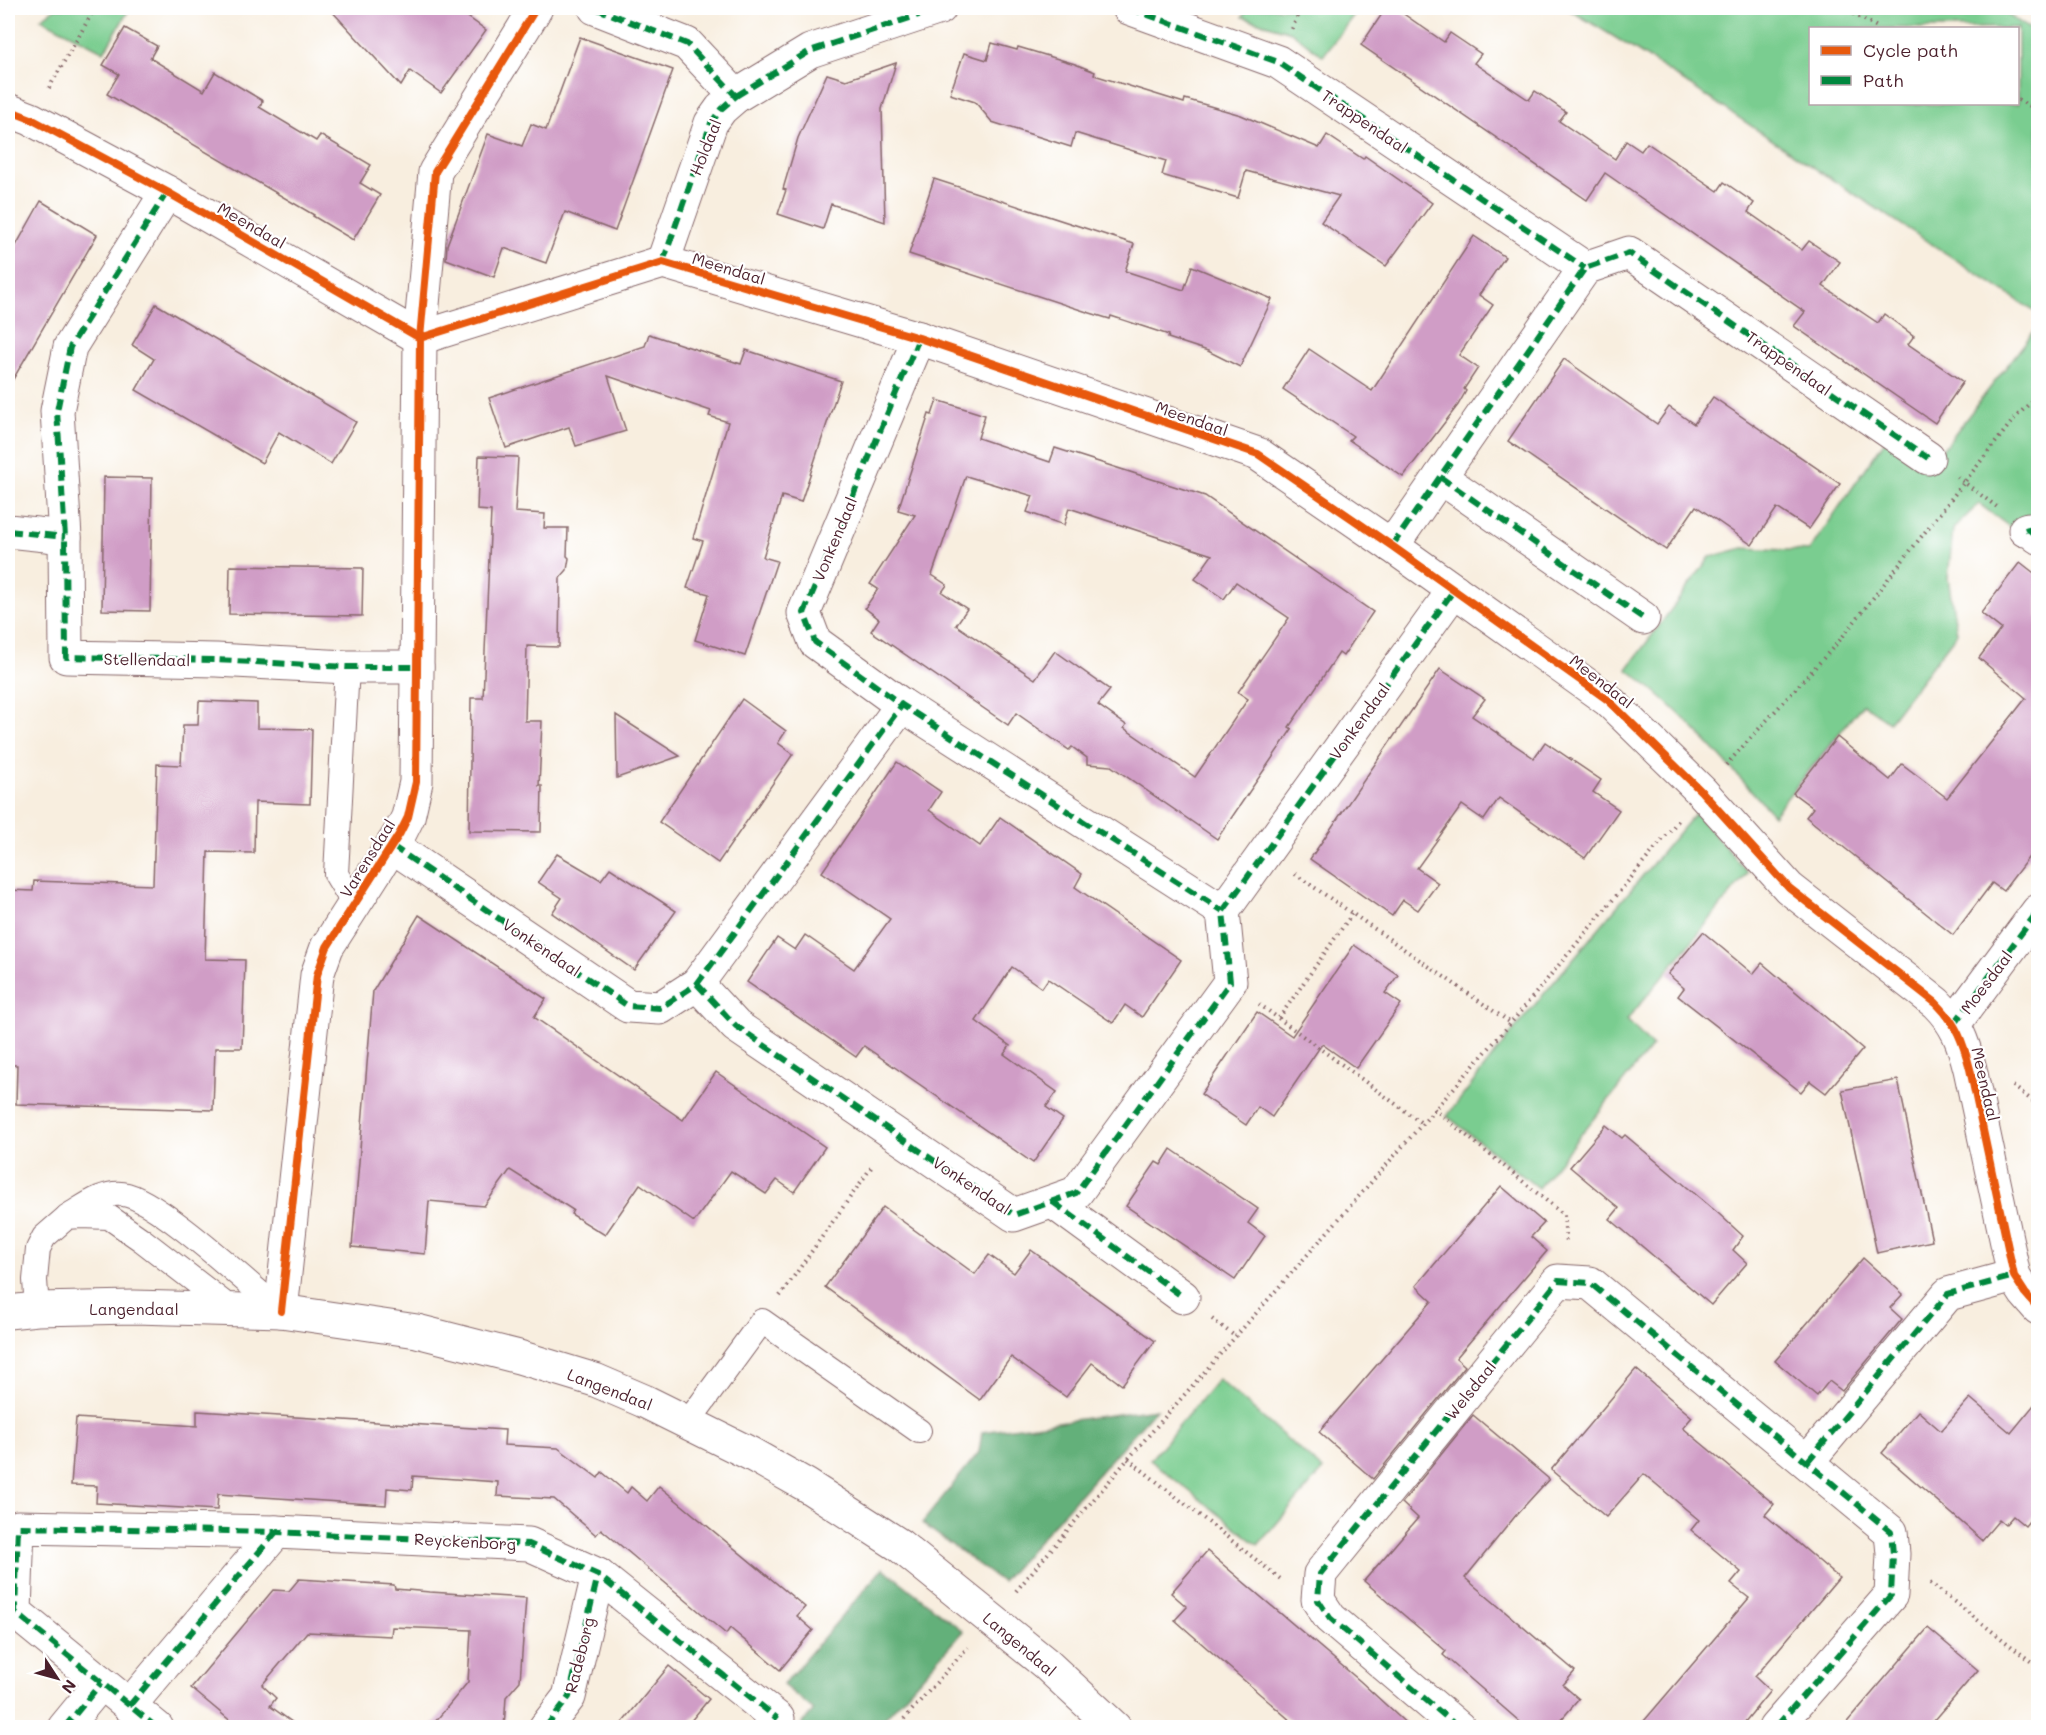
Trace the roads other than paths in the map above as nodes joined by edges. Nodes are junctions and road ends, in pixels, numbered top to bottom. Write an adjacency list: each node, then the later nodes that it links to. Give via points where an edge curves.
1 (536, 8): 10 (street, Varensdaal, via 435,172)
2 (595, 8): 5 (street, via 687,44)
3 (940, 8): 5 (street, via 810,51)
4 (1129, 8): 9 (street, Trappendaal, via 1278,62)
5 (736, 96): 8 (street, Holdaal, via 711,123)
6 (19, 114): 7 (street, Meendaal)
7 (167, 192): 10 (street, Meendaal); 15 (street, Stellendaal, via 70,347 57,411)
8 (663, 262): 10 (street); 11 (street, Meendaal)
9 (1585, 268): 12 (street, Trappendaal, via 1629,253); 13 (street)
10 (420, 338): 20 (street, Varensdaal)
11 (919, 338): 16 (street, Meendaal, via 1257,454); 21 (street, Vonkendaal, via 804,613 815,642)
12 (1928, 458)
13 (1440, 477): 16 (street); 18 (street)
14 (8, 531): 15 (street)
15 (65, 537): 19 (street, Stellendaal, via 66,657)
16 (1392, 546): 17 (street, Meendaal)
17 (1454, 590): 24 (street, Vonkendaal); 27 (street, Meendaal, via 1608,700 1702,792 1789,888 1936,1003)
18 (1643, 618)
19 (348, 667): 20 (street); 23 (lane, Varensdaal, via 336,874)
20 (417, 667): 22 (street, Varensdaal, via 416,782 408,817)
21 (902, 705): 24 (street, Vonkendaal); 26 (street, Vonkendaal)
22 (392, 846): 23 (street, Varensdaal); 26 (street, Vonkendaal, via 628,1006 660,1008)
23 (354, 904): 35 (street, Varensdaal, via 327,947 317,975)
24 (1223, 911): 28 (street, Vonkendaal, via 1230,982 1076,1193)
25 (2038, 911): 27 (street, Moesdaal)
26 (697, 984): 28 (street, Vonkendaal, via 736,1026 1014,1215)
27 (1954, 1023): 30 (street, Meendaal, via 1970,1069)
28 (1053, 1202): 31 (street)
29 (67, 1217): 32 (lane, via 109,1217); 34 (lane, via 44,1237 38,1249 35,1280); 35 (lane, via 103,1197 120,1193 136,1197 185,1231)
30 (2014, 1276): 33 (street, Meendaal); 38 (street, via 1948,1294)
31 (1183, 1297)
32 (230, 1308): 34 (street, Langendaal); 35 (street, Langendaal)
33 (2038, 1308)
34 (22, 1311)
35 (281, 1311): 36 (street, Langendaal, via 417,1331 519,1357 595,1380)
36 (688, 1422): 37 (lane, via 762,1321); 48 (street, Langendaal, via 806,1485 889,1539 1045,1664)
37 (919, 1431)
38 (1807, 1462): 49 (street, Welsdaal, via 1590,1283 1558,1281 1320,1575 1318,1599 1330,1618); 50 (street, via 1891,1532 1891,1595)
39 (276, 1532): 40 (street, Reyckenborg, via 529,1544); 41 (street, Reyckenborg, via 18,1527); 43 (street)
40 (598, 1575): 44 (street, Reyckenborg); 47 (street, Radeborg, via 569,1697)
41 (11, 1612): 42 (street, Reyckenborg)
42 (101, 1683): 43 (street, Reyckenborg); 45 (street)
43 (129, 1706): 46 (street, Reyckenborg)
44 (778, 1719)
45 (64, 1728)
46 (157, 1728)
47 (545, 1728)
48 (1115, 1728)
49 (1459, 1728)
50 (1774, 1728)

